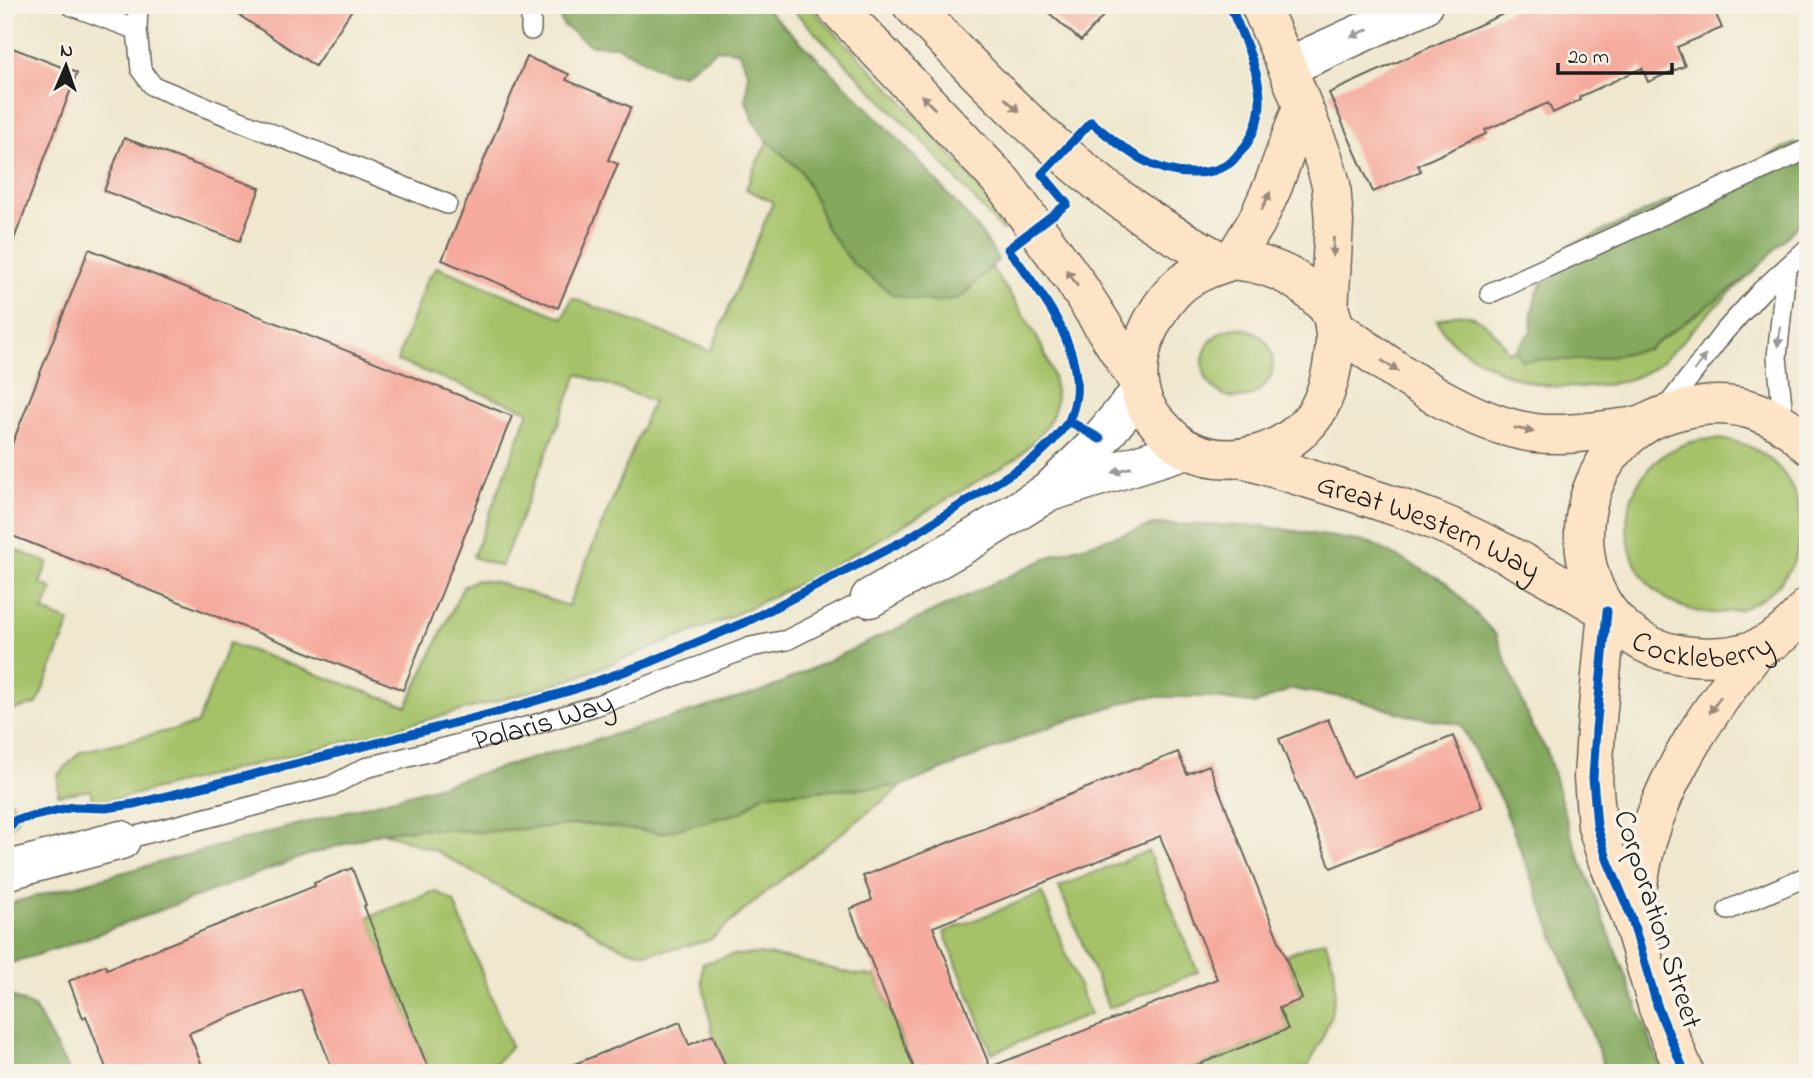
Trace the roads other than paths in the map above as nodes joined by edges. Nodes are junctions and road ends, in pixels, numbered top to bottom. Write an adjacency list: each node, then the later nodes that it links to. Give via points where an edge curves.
1 (70, 5): 8 (lane)
2 (138, 5): 8 (lane)
3 (531, 5): 9 (lane)
4 (835, 5): 19 (main road, one-way to 4, via 1074,280 1003,183)
5 (912, 5): 15 (main road, one-way to 15, via 1020,113 1100,184 1133,209)
6 (1260, 5): 10 (main road)
7 (1423, 5): 10 (street, one-way to 10)
8 (137, 30): 13 (lane, via 141,70 153,86)
9 (531, 30)
10 (1287, 67): 11 (main road)
11 (1302, 107): 15 (main road, one-way to 11, via 1256,223); 18 (main road, one-way to 18, via 1331,184)
12 (1808, 149): 17 (lane)
13 (447, 204)
14 (1808, 248): 16 (lane)
15 (1228, 262): 18 (main road, via 1266,265 1285,273 1303,284); 19 (main road, via 1196,275 1168,298 1145,339)
16 (1786, 269): 20 (lane, one-way to 16, via 1724,332); 21 (lane, one-way to 21, via 1777,357)
17 (1490, 293)
18 (1332, 319): 20 (main road, one-way to 20, via 1390,366 1460,408 1517,429 1560,434); 23 (main road, via 1331,375 1315,415 1278,447)
19 (1139, 387): 22 (main road, via 1150,415); 24 (street, Polaris Way, via 1093,448)
20 (1650, 422): 21 (main road, Cockleberry, via 1680,410 1726,404 1756,410); 26 (main road, Cockleberry, via 1621,444 1598,474 1583,524 1587,565)
21 (1796, 435)
22 (1187, 449): 23 (main road); 24 (street, Polaris Way, one-way to 24)
23 (1241, 458): 26 (main road, Great Western Way, via 1460,531)
24 (1048, 492): 25 (street, Polaris Way)
25 (870, 598): 29 (lane, Polaris Way, via 787,640 751,647 598,705 365,768 331,786)
26 (1607, 611): 28 (main road, Cockleberry, via 1634,636 1667,651 1714,657); 33 (main road, Corporation Street, via 1593,778 1597,826 1606,859)
27 (1804, 616): 28 (main road, Cockleberry)
28 (1757, 650): 33 (main road, Corporation Street, one-way to 33, via 1714,706 1673,777 1646,843)
29 (121, 840): 30 (street, Polaris Way)
30 (5, 871)
31 (1808, 876): 32 (lane)
32 (1728, 910)
33 (1631, 916): 34 (main road, Corporation Street, via 1658,1008)
34 (1685, 1073)

